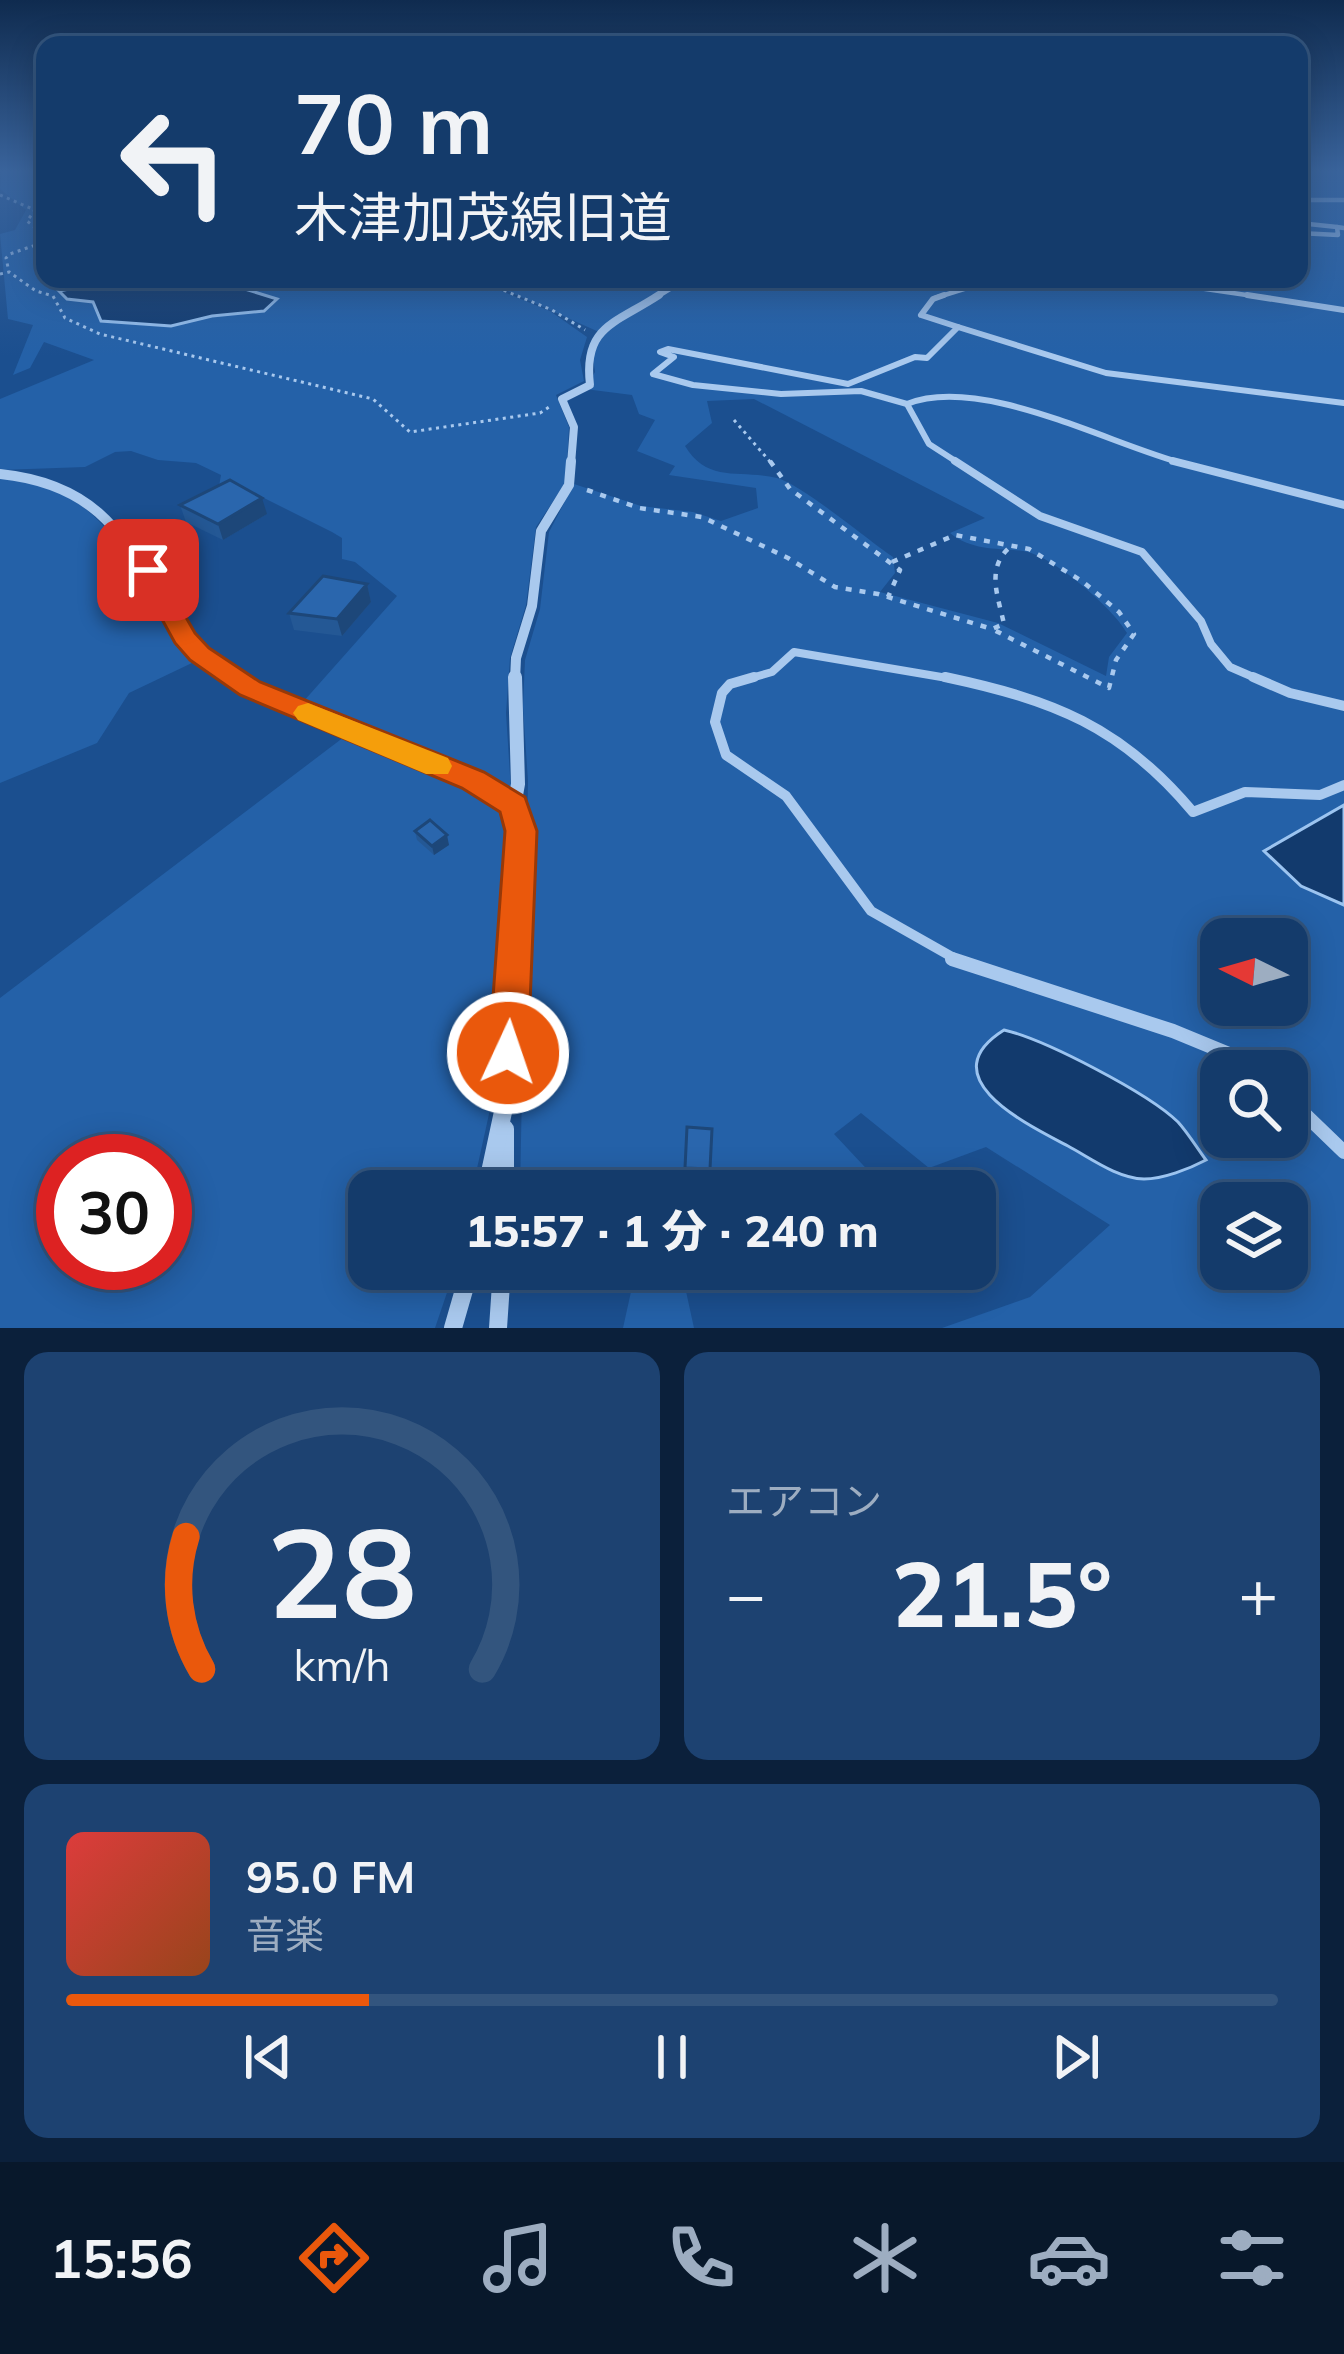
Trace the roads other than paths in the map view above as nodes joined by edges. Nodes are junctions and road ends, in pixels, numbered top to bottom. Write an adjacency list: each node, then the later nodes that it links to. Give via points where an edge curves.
1 (1339, 232): 2 (lane)
2 (1308, 233)
3 (671, 288): 14 (street, via 594,337 590,385 562,399 574,427 569,485 541,531 532,606 515,658)
4 (967, 288): 7 (lane, via 933,299 921,315)
5 (1196, 288): 6 (lane)
6 (1344, 310)
7 (958, 327): 8 (lane, via 1106,374); 9 (lane, via 927,358 848,384 668,349 660,352 674,357 653,374 781,394 861,391)
8 (1344, 403)
9 (907, 404): 11 (lane, via 1005,404 1161,458); 12 (lane, via 929,444 1040,516 1142,552 1230,667)
10 (0, 473): 14 (street, via 52,481 87,499 148,570 184,638 250,688 473,780)
11 (1344, 505)
12 (1344, 706)
13 (1344, 785): 15 (lane, via 1308,797 1248,793 1193,812 1135,750 1074,716 946,676 794,652 772,672 722,693 715,722 726,755 786,796 871,911 949,958)
14 (514, 806): 16 (street, via 521,831)
15 (1219, 1050)
16 (506, 1098): 19 (street); 20 (street)
17 (1308, 1117): 18 (lane)
18 (1344, 1151)
19 (491, 1170)
20 (505, 1170)
21 (464, 1290): 23 (street)
22 (501, 1290): 24 (street)
23 (453, 1328)
24 (498, 1328)

